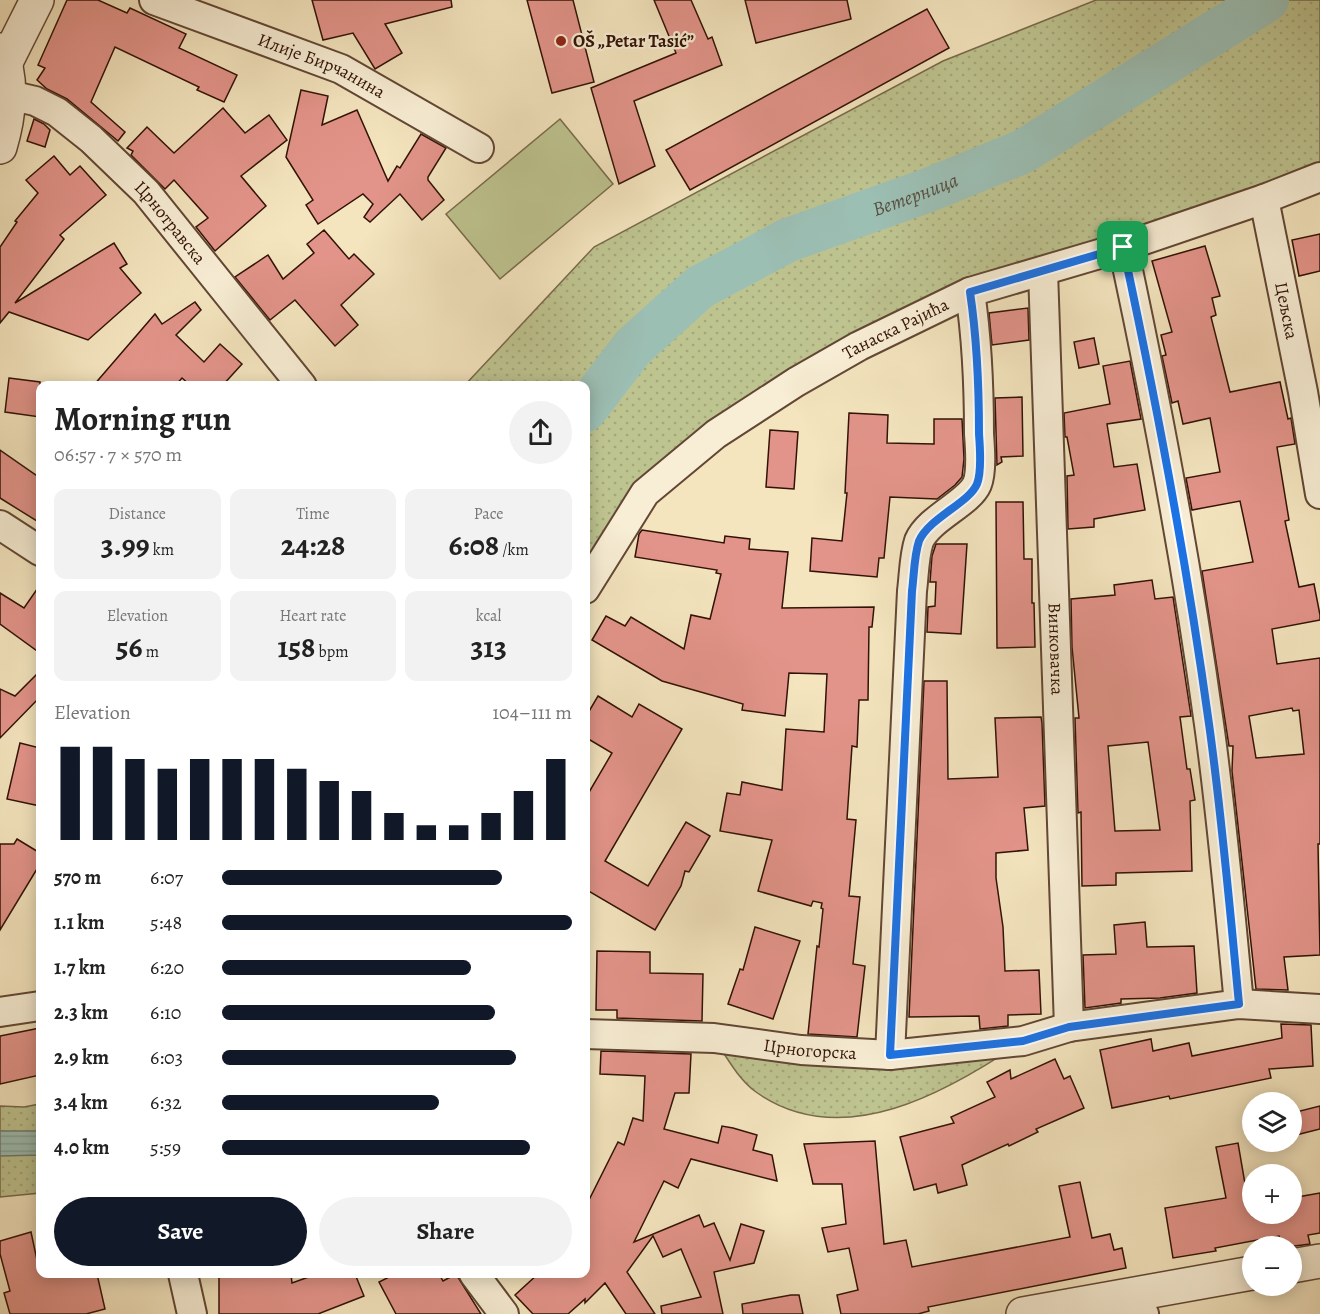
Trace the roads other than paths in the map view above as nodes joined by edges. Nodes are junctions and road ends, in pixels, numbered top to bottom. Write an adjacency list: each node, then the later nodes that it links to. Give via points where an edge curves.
1 (37, 0): 3 (street)
2 (154, 0): 6 (street, Илије Бирчанина, via 341,69)
3 (2, 58): 4 (street)
4 (9, 95): 5 (street); 12 (street, Црнотравска, via 35,101 57,112 146,192)
5 (0, 147)
6 (479, 148)
7 (1320, 177): 8 (street, Танаска Рајића)
8 (1264, 199): 9 (street, Танаска Рајића); 13 (street, Цељска)
9 (1123, 247): 10 (street, Танаска Рајића); 17 (street, via 1159,416 1209,724)
10 (1043, 271): 11 (street, Танаска Рајића); 21 (street, Винковачка)
11 (970, 292): 16 (street, Танаска Рајића, via 859,346 716,434 645,493); 23 (street, via 976,331 980,456 977,483 927,529 916,557)
12 (298, 381)
13 (1320, 494)
14 (0, 525): 15 (street)
15 (36, 548)
16 (590, 581)
17 (1239, 1004): 19 (street, Црногорска); 21 (street, Црногорска)
18 (36, 1007): 20 (street)
19 (1320, 1009)
20 (0, 1012)
21 (1069, 1027): 23 (street, Црногорска, via 1023,1041)
22 (590, 1034): 23 (street, Црногорска, via 714,1038 801,1050)
23 (890, 1055)
24 (1320, 1261): 25 (street)
25 (1302, 1264)
26 (1242, 1275): 29 (street)
27 (184, 1278): 30 (street)
28 (477, 1278): 31 (street)
29 (1110, 1298): 32 (street); 33 (street)
30 (192, 1314)
31 (504, 1314)
32 (1023, 1314)
33 (1144, 1314)

